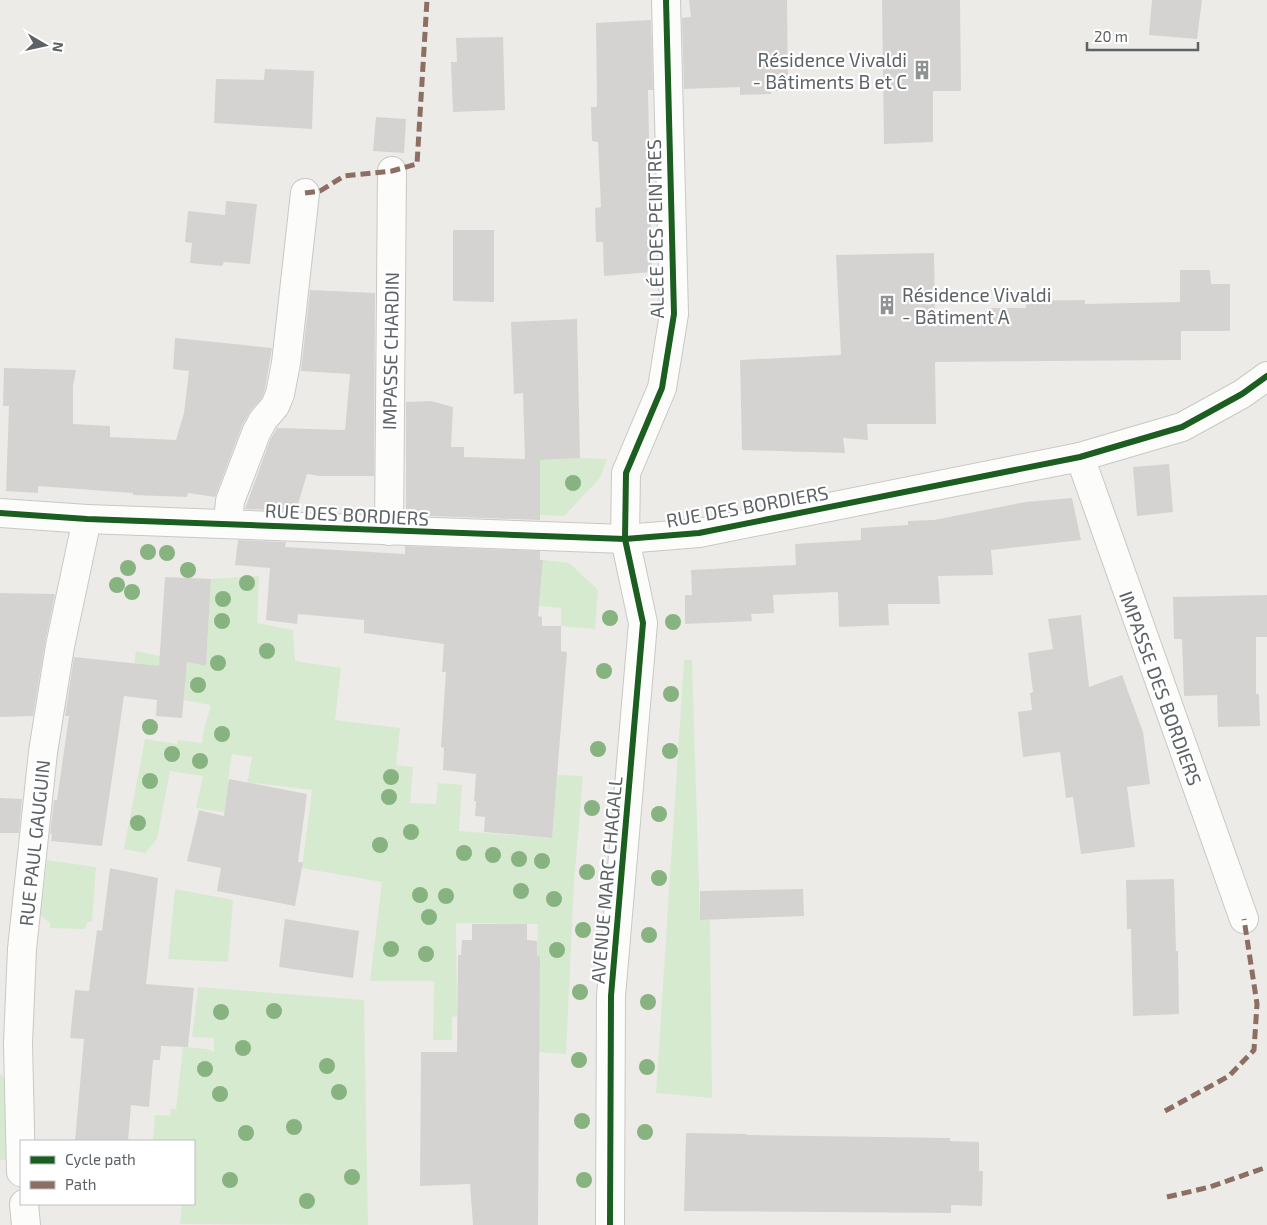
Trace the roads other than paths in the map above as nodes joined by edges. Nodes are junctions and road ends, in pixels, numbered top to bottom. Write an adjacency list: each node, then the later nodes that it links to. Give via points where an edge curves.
1 (666, 0): 10 (street, ALLÉE DES PEINTRES, via 674,314 662,388 626,474)
2 (392, 171): 9 (street, IMPASSE CHARDIN)
3 (304, 193): 8 (street, via 280,394 256,433 230,501)
4 (1267, 376): 5 (street, RUE DES BORDIERS, via 1242,394 1182,427)
5 (1080, 457): 10 (street, RUE DES BORDIERS, via 699,533); 11 (street, IMPASSE DES BORDIERS)
6 (0, 513): 7 (street, RUE DES BORDIERS)
7 (87, 519): 8 (street, RUE DES BORDIERS); 12 (street, RUE PAUL GAUGUIN, via 60,646 43,752 22,949 18,1043)
8 (228, 523): 9 (street, RUE DES BORDIERS)
9 (389, 531): 10 (street, RUE DES BORDIERS)
10 (625, 539): 15 (street, AVENUE MARC CHAGALL, via 643,623 611,996)
11 (1244, 919)
12 (20, 1140)
13 (24, 1205): 14 (street)
14 (26, 1225)
15 (610, 1225)

